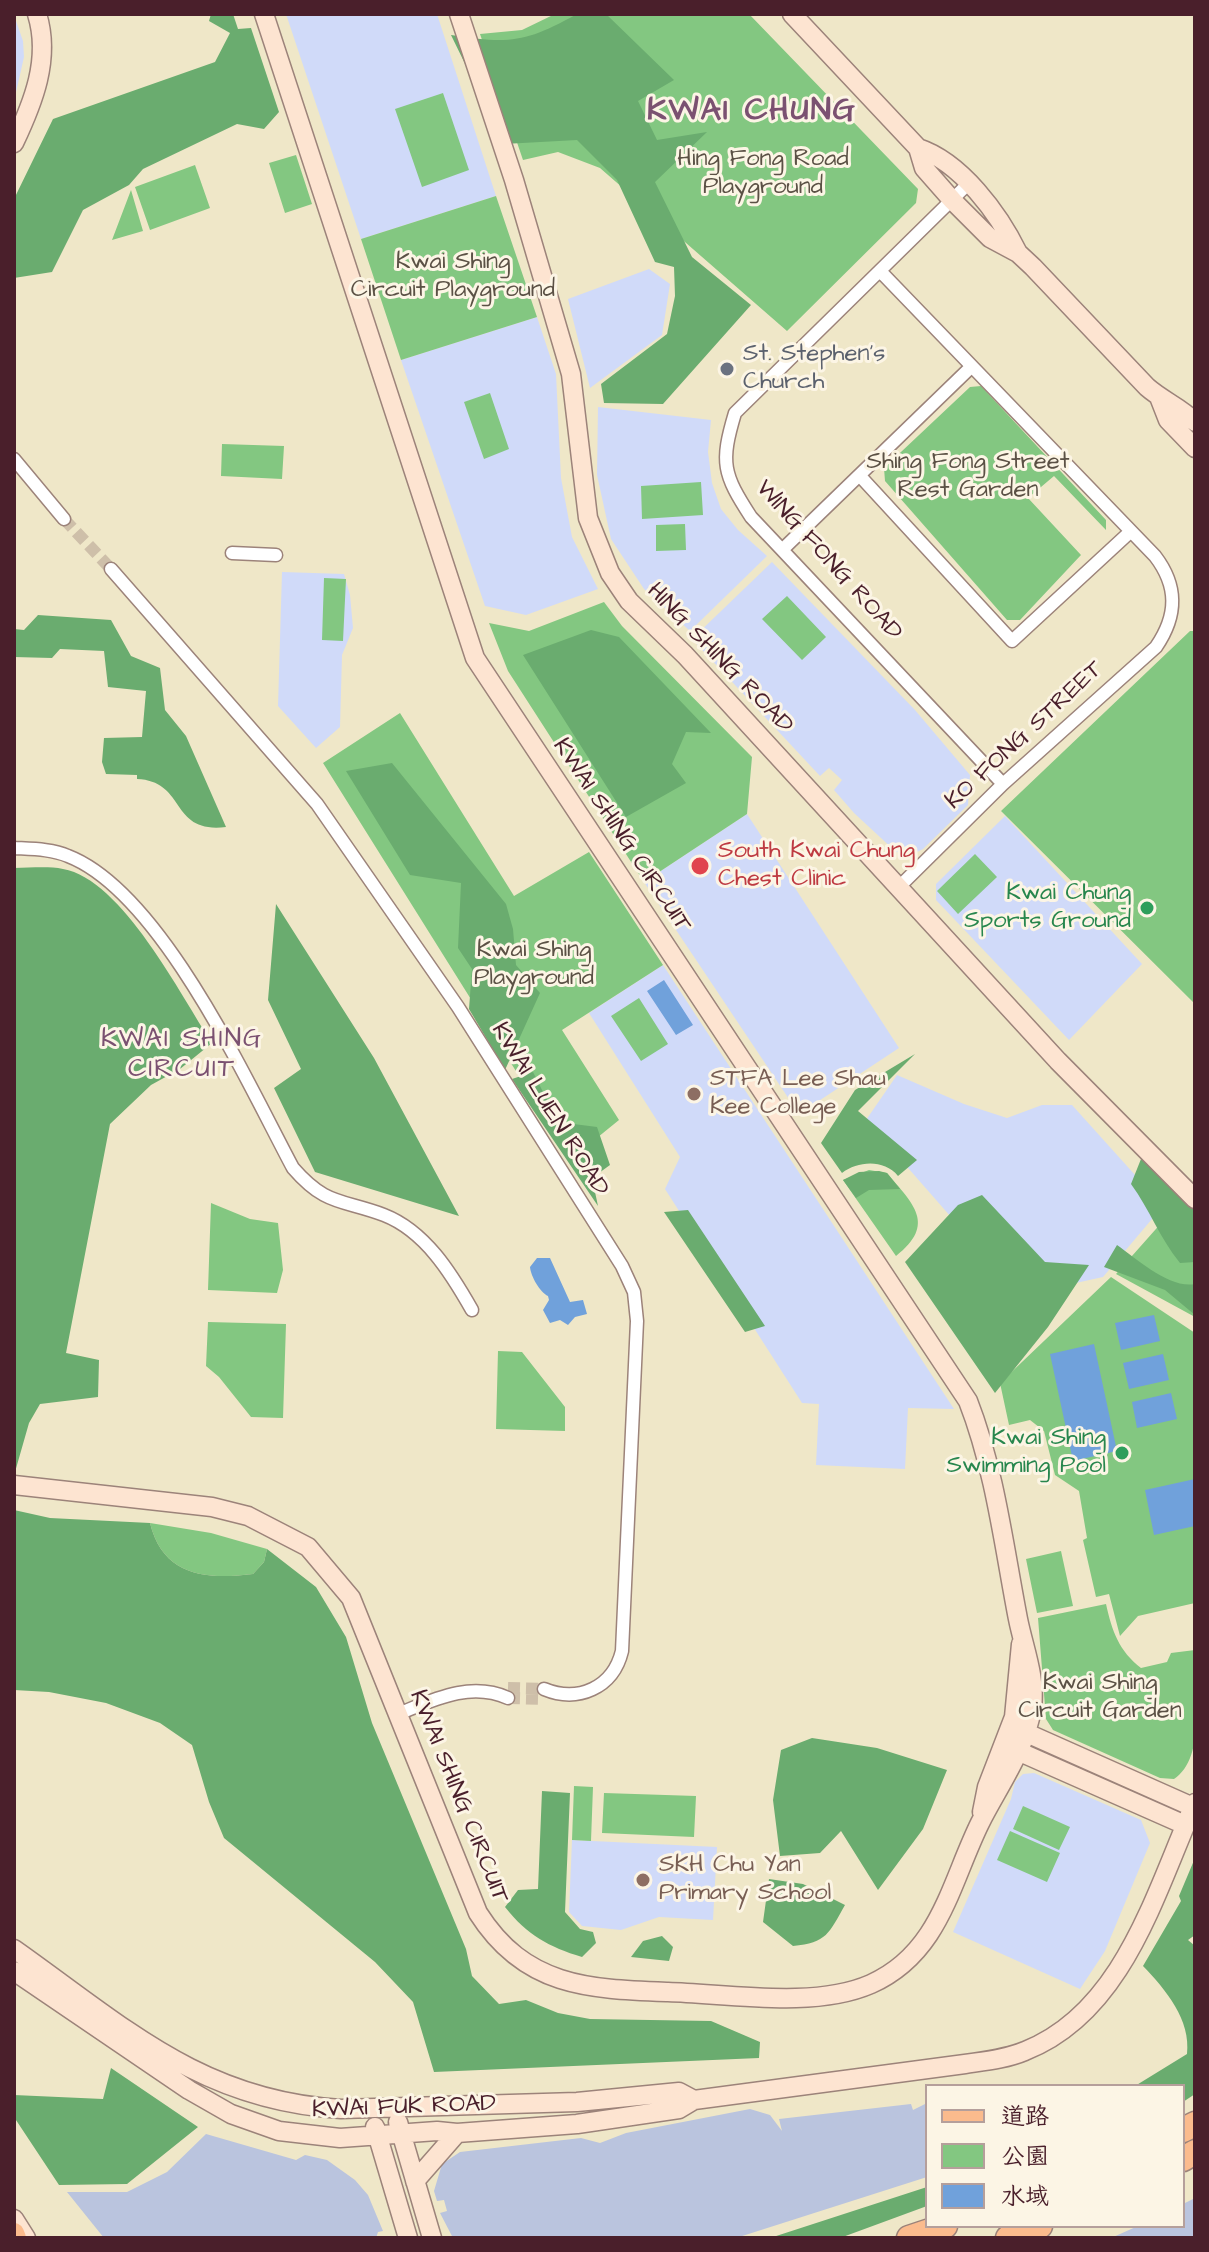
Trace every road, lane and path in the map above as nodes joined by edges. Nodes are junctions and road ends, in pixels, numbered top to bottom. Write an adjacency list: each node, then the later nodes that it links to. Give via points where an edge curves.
1 (37, 14): 5 (street, via 39,79)
2 (264, 14): 32 (street, KWAI SHING CIRCUIT, via 475,658 968,1401 986,1457 1032,1673 1032,1708)
3 (459, 14): 25 (street, HING SHING ROAD, via 571,374 588,518 610,573 629,601)
4 (792, 14): 6 (street)
5 (14, 143)
6 (918, 148): 7 (street, via 936,154); 8 (street, via 924,168)
7 (968, 184): 8 (street, WING FONG ROAD); 9 (street, via 1004,223)
8 (953, 201): 9 (street, via 990,238); 10 (street, WING FONG ROAD)
9 (1018, 253): 12 (street)
10 (880, 271): 11 (street); 19 (street, WING FONG ROAD, via 735,413 724,465 751,517)
11 (970, 368): 16 (street); 18 (street)
12 (1159, 397): 13 (street); 14 (street, via 1168,420)
13 (1195, 422)
14 (1195, 448)
15 (14, 459): 17 (street)
16 (860, 476): 18 (street, via 1012,641); 19 (street)
17 (64, 519)
18 (1130, 532): 23 (street, KO FONG STREET, via 1169,574 1173,614 1156,647)
19 (783, 549): 23 (street, WING FONG ROAD)
20 (232, 553): 21 (street)
21 (276, 555)
22 (111, 569): 30 (street, KWAI LUEN ROAD, via 317,804 454,1001 634,1292 622,1651 619,1665 594,1690)
23 (1003, 784): 25 (street, KO FONG STREET)
24 (14, 848): 27 (street, via 68,856 122,891 205,1002 293,1168 329,1200 402,1225 449,1270)
25 (900, 886): 26 (street, HING SHING ROAD, via 1058,1061)
26 (1195, 1199)
27 (472, 1310)
28 (14, 1485): 31 (street, KWAI SHING CIRCUIT, via 212,1507 248,1516 308,1547 351,1598)
29 (504, 1693): 31 (street, via 449,1694)
30 (548, 1694)
31 (398, 1714): 33 (street, KWAI SHING CIRCUIT, via 490,1932 542,1972 593,1989 822,1998 874,1983 917,1951 936,1927 980,1823 1000,1792)
32 (1018, 1729): 33 (street, KWAI SHING CIRCUIT); 34 (street)
33 (1010, 1747): 35 (street)
34 (1194, 1805): 35 (street, KWAI FUK ROAD)
35 (1185, 1825): 38 (street, KWAI FUK ROAD, via 1126,1958 1108,1986 1070,2026 1037,2046 965,2064)
36 (14, 1949): 39 (street, KWAI FUK ROAD, via 146,2042 216,2082 302,2107)
37 (14, 1971): 43 (street, KWAI FUK ROAD, via 231,2114 299,2135)
38 (694, 2100): 40 (street, KWAI FUK ROAD, via 679,2092 577,2102); 42 (street, KWAI FUK ROAD, via 679,2109 577,2124)
39 (371, 2108): 40 (street, KWAI FUK ROAD); 43 (street)
40 (394, 2108): 41 (street)
41 (401, 2133): 42 (street, KWAI FUK ROAD); 43 (street, KWAI FUK ROAD); 44 (street)
42 (457, 2133): 44 (street)
43 (377, 2136): 49 (street)
44 (415, 2181): 50 (street)
45 (14, 2219): 48 (street)
46 (939, 2228): 51 (highway)
47 (1035, 2228): 52 (highway)
48 (26, 2238)
49 (408, 2238)
50 (432, 2238)
51 (909, 2238)
52 (1008, 2238)

